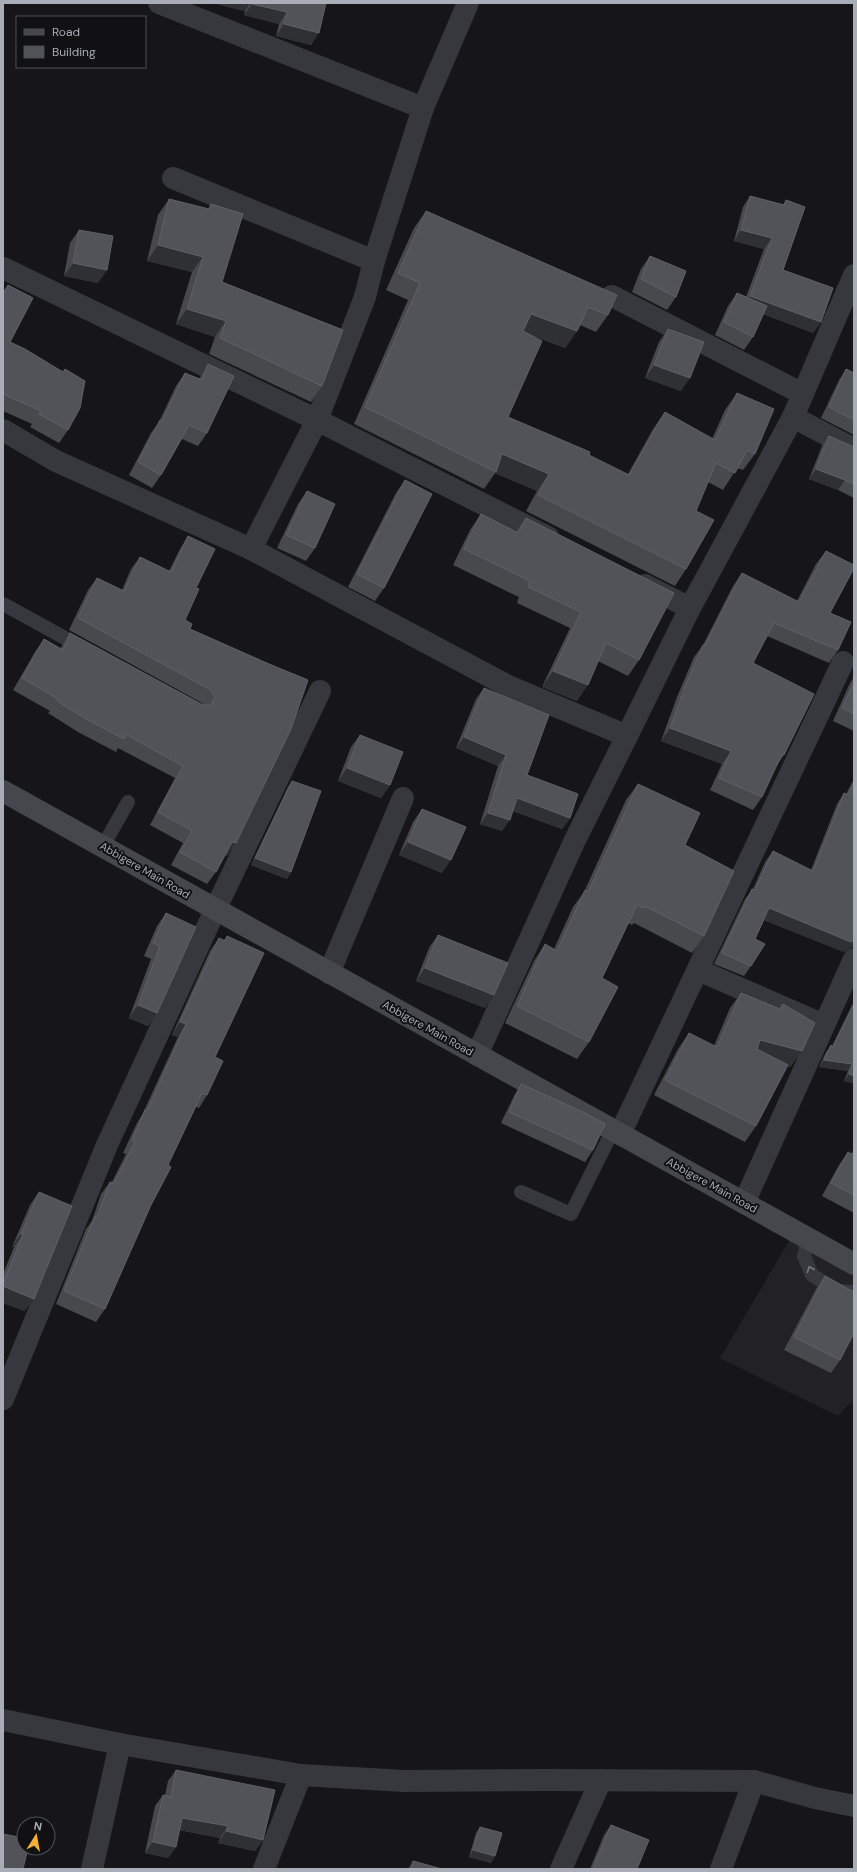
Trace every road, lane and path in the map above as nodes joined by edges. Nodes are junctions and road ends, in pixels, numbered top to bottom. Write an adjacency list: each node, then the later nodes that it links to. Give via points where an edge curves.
1 (159, 3): 3 (street)
2 (468, 3): 3 (street)
3 (424, 108): 5 (street)
4 (174, 178): 5 (street)
5 (374, 261): 11 (street, via 365,297)
6 (3, 268): 11 (street)
7 (854, 275): 9 (street)
8 (612, 296): 9 (street)
9 (803, 394): 10 (street)
10 (793, 417): 13 (street); 18 (street)
11 (317, 420): 14 (street); 15 (street)
12 (3, 430): 15 (street, via 56,461)
13 (854, 448)
14 (564, 544)
15 (251, 549): 22 (street, via 508,686)
16 (627, 576): 18 (street)
17 (3, 604): 19 (lane)
18 (690, 608): 22 (street)
19 (94, 653)
20 (843, 662): 29 (street)
21 (320, 691): 27 (street)
22 (627, 736): 32 (street, via 575,840)
23 (3, 791): 26 (main road, Abbigere Main Road)
24 (402, 798): 30 (street)
25 (128, 802): 26 (lane)
26 (104, 846): 27 (main road, Abbigere Main Road)
27 (215, 910): 30 (main road, Abbigere Main Road); 39 (street, via 107,1145)
28 (854, 959): 31 (street)
29 (698, 970): 31 (street); 33 (street)
30 (329, 973): 32 (main road, Abbigere Main Road)
31 (824, 1025): 35 (street)
32 (477, 1055): 33 (main road, Abbigere Main Road)
33 (617, 1132): 34 (lane, via 571,1214); 35 (main road, Abbigere Main Road)
34 (521, 1192)
35 (744, 1203): 36 (main road, Abbigere Main Road)
36 (808, 1239): 37 (main road, Abbigere Main Road); 38 (lane, one-way to 36, via 838,1291 812,1276 804,1256)
37 (854, 1264)
38 (854, 1292)
39 (3, 1399)
40 (3, 1720): 41 (street)
41 (120, 1744): 42 (street); 46 (street)
42 (301, 1775): 43 (street, via 404,1781); 47 (street)
43 (601, 1780): 44 (street); 48 (street)
44 (754, 1781): 45 (street); 49 (street)
45 (854, 1806)
46 (92, 1869)
47 (264, 1869)
48 (561, 1869)
49 (721, 1869)

